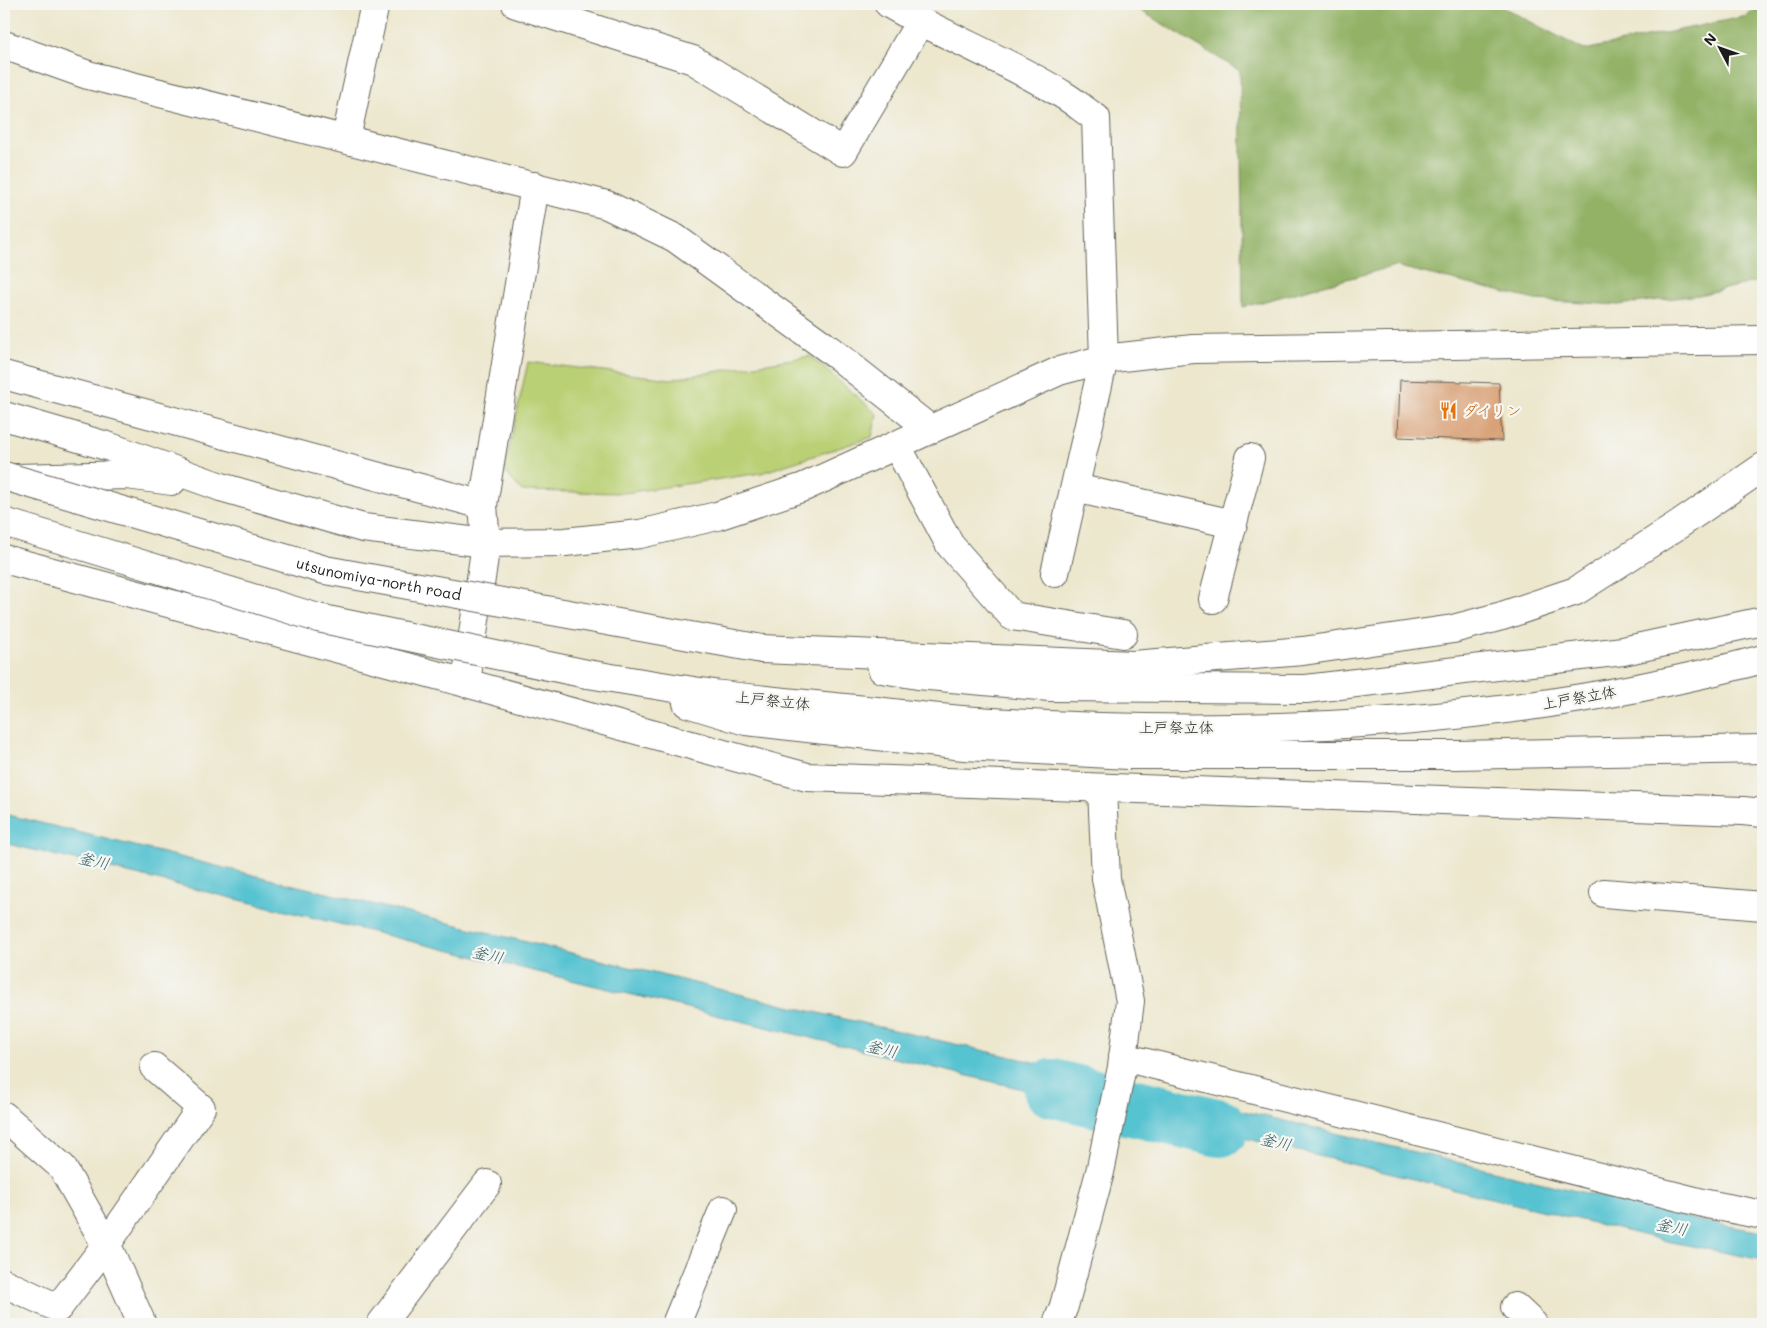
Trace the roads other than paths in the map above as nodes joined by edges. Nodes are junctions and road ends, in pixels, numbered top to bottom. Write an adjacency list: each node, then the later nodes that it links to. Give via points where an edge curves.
1 (375, 4): 6 (main road)
2 (516, 4): 4 (main road, via 693,60 843,152)
3 (889, 4): 4 (main road)
4 (920, 22): 9 (main road, via 1024,73 1096,118)
5 (4, 45): 6 (main road, via 88,74)
6 (346, 138): 7 (main road)
7 (535, 186): 12 (main road, via 607,204 676,238 830,350); 19 (main road)
8 (1763, 340): 9 (main road, via 1193,349)
9 (1104, 359): 12 (main road, via 1060,371); 18 (main road)
10 (4, 375): 19 (main road)
11 (4, 416): 17 (main road, via 110,446)
12 (930, 429): 13 (main road)
13 (897, 446): 22 (main road, via 804,488 708,518 640,534 565,542); 27 (main road, via 950,545 1012,616)
14 (1250, 458): 21 (main road)
15 (1763, 467): 28 (main road, via 1576,591 1502,616 1453,628 1303,651 1133,665)
16 (4, 478): 17 (main road, via 127,475); 28 (main road, utsunomiya-north road, bridge, via 325,570)
17 (221, 487): 22 (main road, via 363,528)
18 (1075, 488): 21 (main road); 24 (main road)
19 (483, 505): 22 (main road)
20 (4, 522): 30 (main road, bridge, via 318,618)
21 (1233, 524): 25 (main road)
22 (486, 543): 31 (main road)
23 (4, 559): 31 (main road)
24 (1055, 573)
25 (1213, 600)
26 (1763, 621): 28 (main road, via 1623,651 1306,689 1050,687 918,675)
27 (1123, 634)
28 (762, 649)
29 (1763, 660): 30 (main road, 上戸祭立体, via 1569,700 1451,715 1304,727 1130,727 976,721 720,694)
30 (587, 674): 34 (main road, via 746,721 964,746 1128,755)
31 (466, 683): 35 (main road, via 807,777)
32 (1763, 741): 34 (main road)
33 (1763, 749): 34 (main road)
34 (1679, 751)
35 (1102, 789): 36 (main road); 39 (main road, via 1106,879 1130,1001)
36 (1763, 813)
37 (1604, 892): 38 (main road)
38 (1763, 906)
39 (1122, 1062): 44 (main road); 50 (main road, via 1100,1172)
40 (154, 1067): 45 (main road, via 202,1108)
41 (4, 1116): 45 (main road, via 62,1167)
42 (487, 1184): 48 (main road)
43 (723, 1210): 49 (main road)
44 (1763, 1215)
45 (106, 1245): 46 (main road, via 58,1308); 47 (main road)
46 (4, 1283)
47 (142, 1324)
48 (382, 1324)
49 (676, 1324)
50 (1057, 1324)

